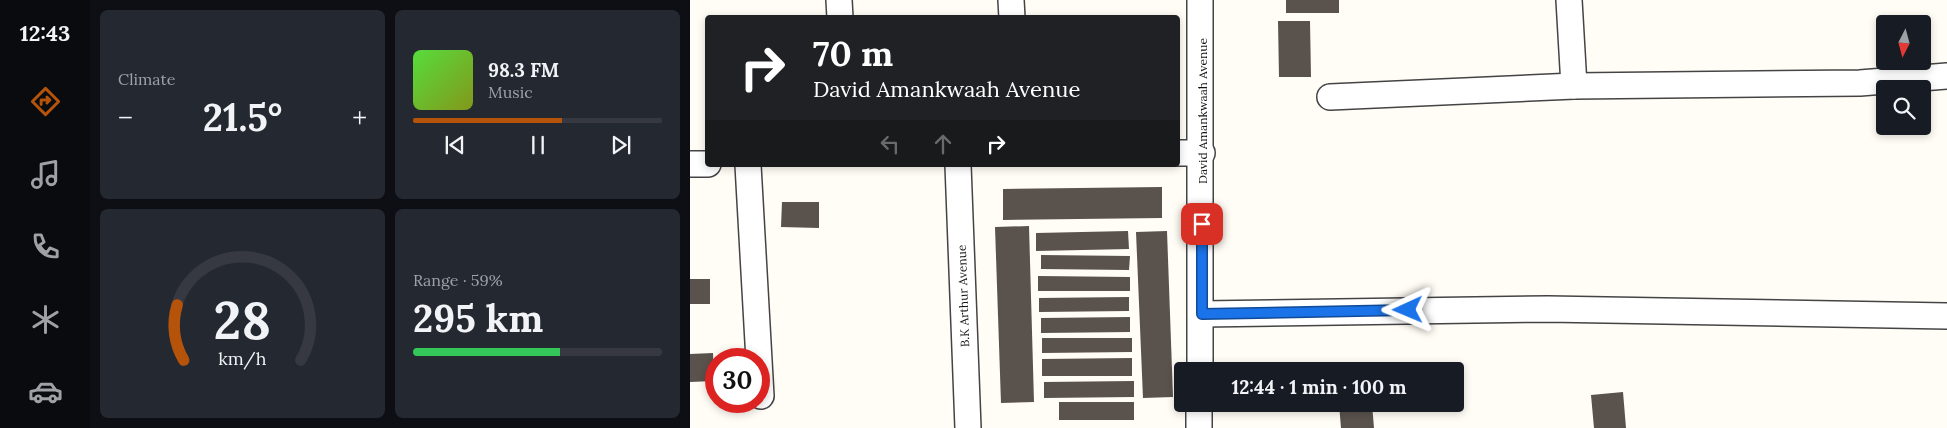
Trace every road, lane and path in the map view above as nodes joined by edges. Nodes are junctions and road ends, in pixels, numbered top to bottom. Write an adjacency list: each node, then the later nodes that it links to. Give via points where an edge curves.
1 (839, 0): 5 (street)
2 (1011, 0): 6 (street)
3 (1200, 0): 11 (street, David Amankwaah Avenue)
4 (1569, 0): 8 (street)
5 (840, 15)
6 (1012, 15)
7 (1947, 76): 8 (street, via 1860,83)
8 (1574, 86): 9 (street)
9 (1330, 97)
10 (1180, 153): 11 (street)
11 (1202, 153): 16 (street, David Amankwaah Avenue)
12 (690, 164): 13 (street)
13 (705, 164)
14 (748, 167): 18 (street)
15 (958, 167): 21 (street, B.K Arthur Avenue)
16 (1202, 314): 17 (street, via 1548,309); 19 (street, David Amankwaah Avenue)
17 (1947, 316)
18 (758, 348)
19 (1200, 362)
20 (1200, 412): 22 (street)
21 (968, 428)
22 (1199, 428)

